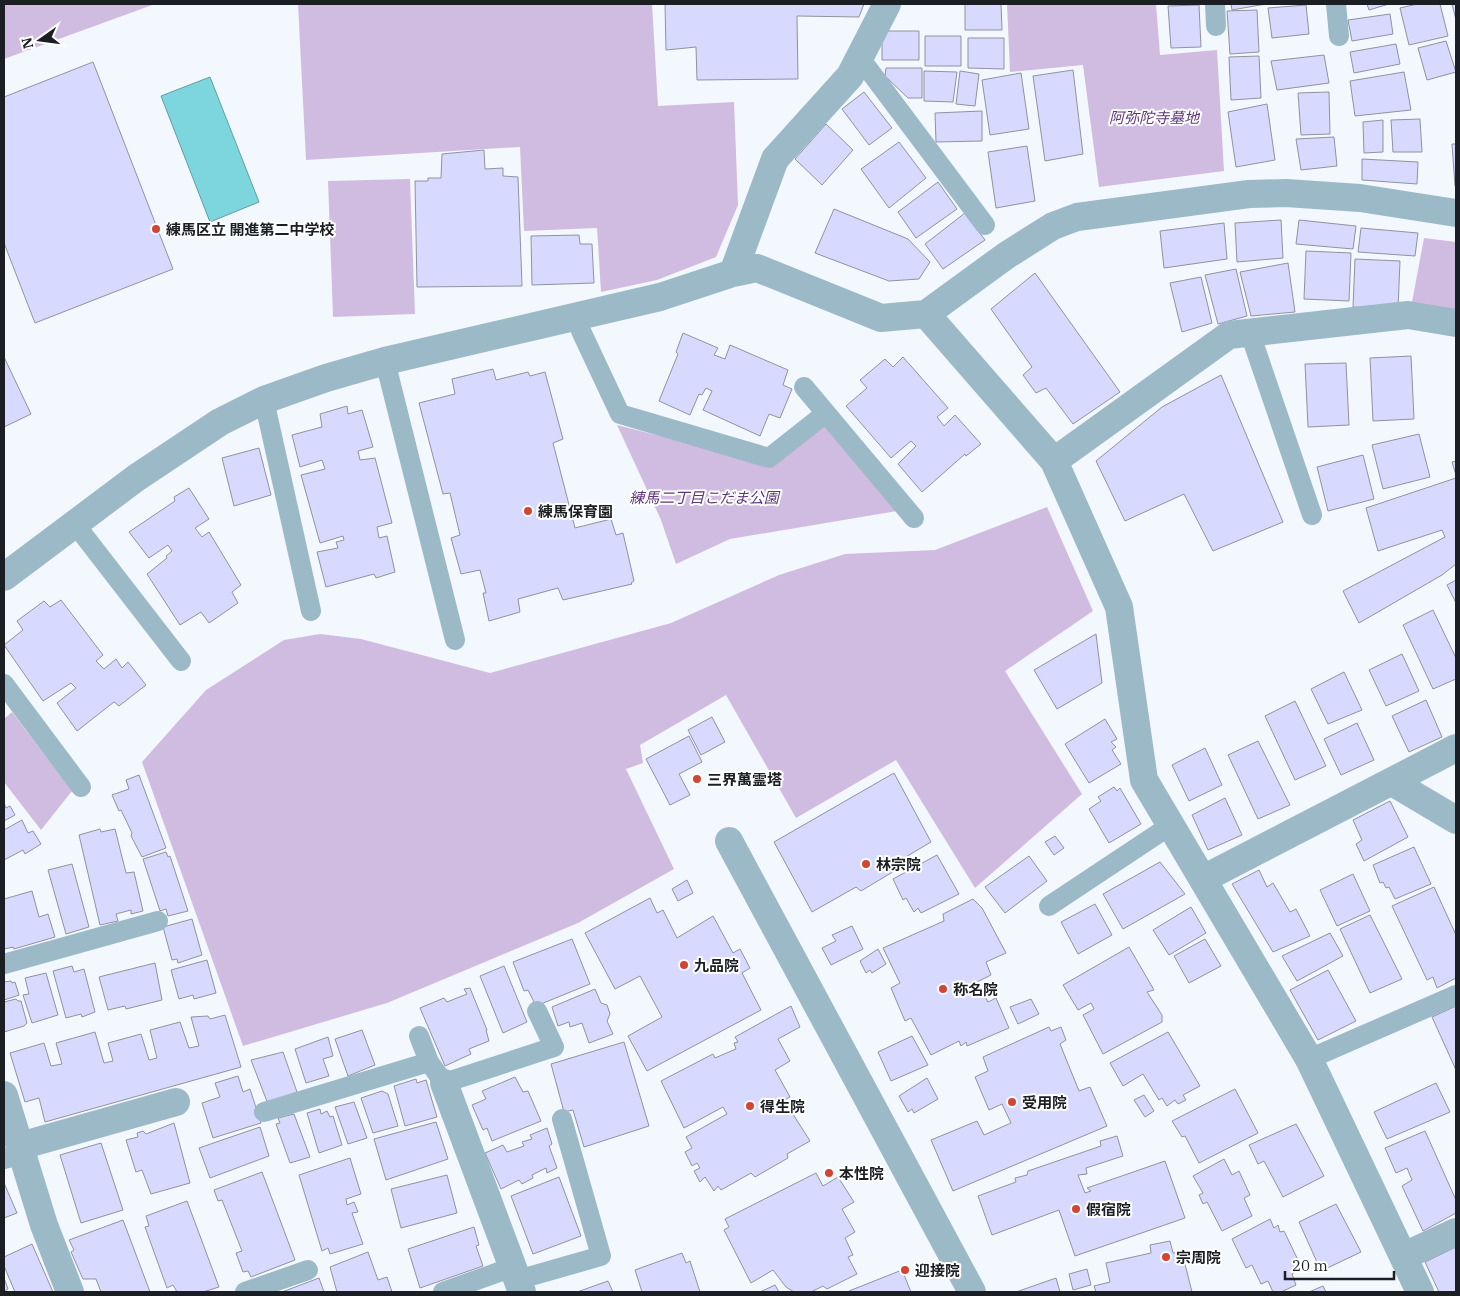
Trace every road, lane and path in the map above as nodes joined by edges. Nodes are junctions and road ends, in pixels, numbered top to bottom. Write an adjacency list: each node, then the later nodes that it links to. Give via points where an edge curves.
1 (887, 4): 6 (street)
2 (1214, 4): 4 (lane)
3 (1336, 4): 5 (lane)
4 (1216, 26)
5 (1340, 36)
6 (860, 58): 8 (lane); 9 (street, via 850,76 775,159)
7 (1456, 213): 10 (street, via 1360,198 1286,193 1249,194 1084,216 1053,226)
8 (985, 225)
9 (733, 273): 10 (street, via 756,268 881,318); 14 (street, via 660,297)
10 (926, 314): 18 (street)
11 (1456, 323): 13 (street, via 1408,315)
12 (581, 330): 17 (lane, via 620,414 769,458)
13 (1250, 333): 18 (street, via 1230,336); 19 (lane)
14 (385, 361): 16 (street); 24 (lane)
15 (804, 387): 17 (lane)
16 (264, 400): 21 (street, via 220,422 136,478); 23 (lane)
17 (826, 413): 20 (lane)
18 (1054, 461): 31 (street, via 1119,606 1144,780)
19 (1312, 515)
20 (914, 518)
21 (75, 524): 22 (street); 25 (lane)
22 (4, 577)
23 (311, 611)
24 (455, 640)
25 (181, 661)
26 (4, 684): 29 (lane)
27 (1456, 748): 28 (street)
28 (1392, 782): 30 (street); 33 (street)
29 (81, 787)
30 (1456, 820)
31 (1171, 825): 33 (street); 34 (lane)
32 (729, 841): 54 (street)
33 (1202, 879): 40 (street)
34 (1049, 906)
35 (158, 922): 36 (lane)
36 (4, 964)
37 (1456, 995): 40 (lane)
38 (537, 1011): 41 (lane, via 554,1047)
39 (419, 1036): 41 (lane)
40 (1310, 1059): 48 (street)
41 (436, 1072): 44 (lane); 50 (street)
42 (4, 1095): 46 (street)
43 (176, 1102): 46 (street)
44 (264, 1112)
45 (562, 1119): 50 (lane, via 602,1256)
46 (15, 1153): 51 (street)
47 (1456, 1232): 48 (street)
48 (1404, 1256): 55 (street)
49 (308, 1270): 52 (lane)
50 (517, 1280): 53 (lane)
51 (70, 1292)
52 (245, 1292)
53 (443, 1292)
54 (972, 1292)
55 (1420, 1292)

